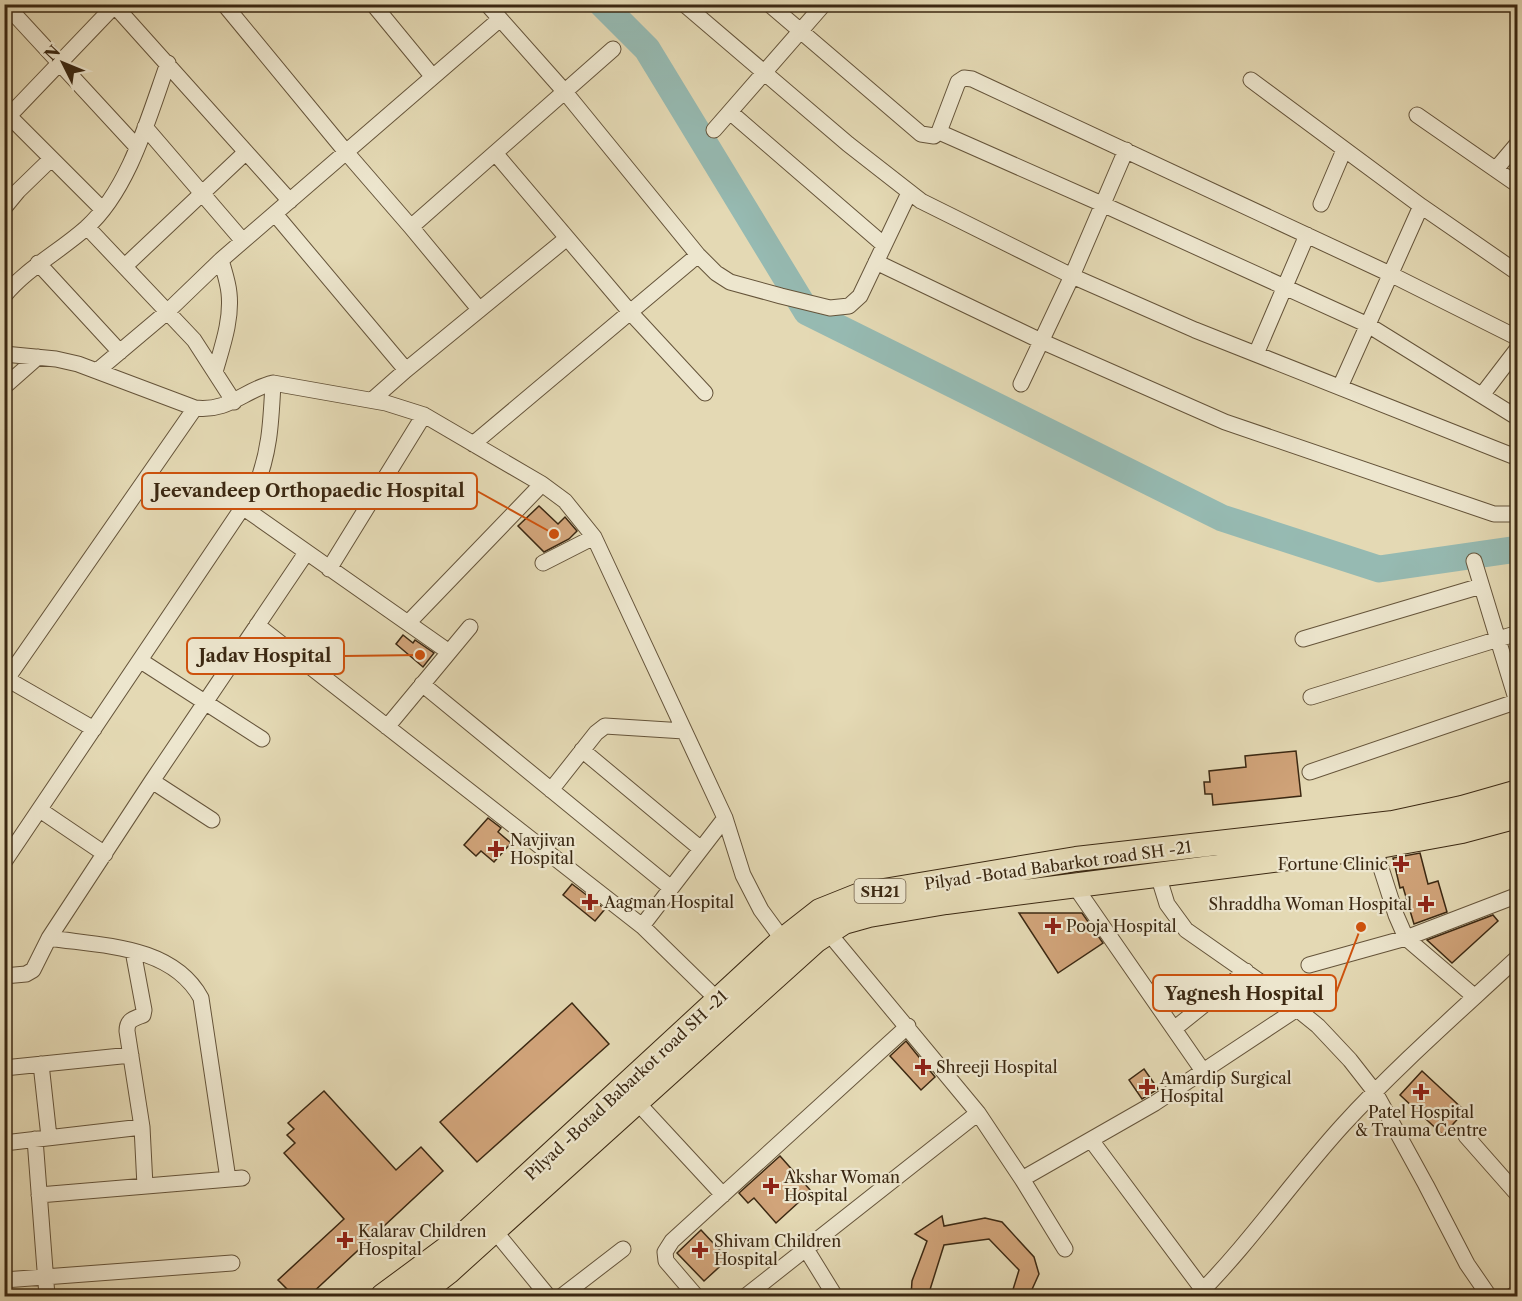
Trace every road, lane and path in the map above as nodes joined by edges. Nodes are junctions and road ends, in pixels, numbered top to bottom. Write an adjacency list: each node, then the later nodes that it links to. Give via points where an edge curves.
1 (5, 4): 12 (street)
2 (224, 4): 29 (street)
3 (373, 4): 15 (street)
4 (487, 4): 9 (street)
5 (684, 4): 14 (street)
6 (769, 4): 10 (street)
7 (824, 4): 10 (street)
8 (111, 6): 12 (street); 13 (street)
9 (500, 19): 15 (street); 17 (street)
10 (800, 32): 14 (street); 23 (street, via 921,134 934,136)
11 (613, 49): 17 (street)
12 (60, 63): 20 (street); 25 (street)
13 (168, 63): 21 (street); 28 (street)
14 (764, 73): 18 (street); 34 (street)
15 (433, 77): 29 (street)
16 (1251, 80): 27 (street)
17 (565, 92): 30 (street); 49 (street)
18 (730, 112): 22 (street); 48 (street)
19 (1417, 114): 32 (street)
20 (7, 119): 31 (street)
21 (145, 127): 25 (street); 35 (street)
22 (714, 130)
23 (939, 132): 26 (street, via 958,82 964,78); 37 (street)
24 (1518, 143): 32 (street)
25 (137, 147): 41 (street, via 121,182)
26 (1126, 150): 37 (street); 45 (street)
27 (1344, 150): 38 (street); 39 (street)
28 (246, 152): 35 (street); 36 (street)
29 (346, 152): 36 (street); 44 (street)
30 (495, 153): 44 (street); 46 (street)
31 (51, 159): 40 (street); 41 (street)
32 (1496, 169): 33 (street)
33 (1518, 185)
34 (909, 193): 48 (street); 56 (street)
35 (202, 194): 47 (street); 53 (street)
36 (290, 201): 42 (street)
37 (1102, 204): 56 (street); 57 (street)
38 (1321, 204)
39 (1420, 206): 54 (street); 55 (street)
40 (4, 208)
41 (102, 209): 43 (street)
42 (275, 214): 47 (street); 70 (street)
43 (87, 227): 52 (street); 53 (street)
44 (411, 227): 59 (street)
45 (1307, 235): 55 (street); 57 (street)
46 (567, 238): 59 (street); 61 (street)
47 (243, 241): 50 (street)
48 (884, 245): 51 (street)
49 (698, 255): 51 (street, via 730,282 830,308 849,306 860,296); 61 (street)
50 (221, 260): 60 (street); 72 (street, via 230,307)
51 (876, 262): 64 (street)
52 (39, 263): 58 (street); 66 (street)
53 (125, 266): 60 (street)
54 (1518, 273)
55 (1390, 274): 62 (street); 63 (street)
56 (1072, 276): 64 (street); 68 (street)
57 (1284, 287): 62 (street); 68 (street)
58 (4, 296)
59 (479, 309): 70 (street)
60 (167, 312): 66 (street); 72 (street, via 194,340)
61 (630, 312): 77 (street); 84 (street)
62 (1368, 325): 76 (street); 78 (street)
63 (1518, 338)
64 (1041, 341): 74 (street); 88 (street, via 1225,422 1494,514)
65 (1518, 348): 78 (street)
66 (120, 352): 71 (street)
67 (4, 354): 69 (street)
68 (1256, 354): 76 (street)
69 (38, 357): 71 (street); 75 (street)
70 (406, 370): 79 (street)
71 (98, 371): 81 (street)
72 (215, 372): 80 (street)
73 (273, 383): 79 (street); 80 (street); 87 (street, via 265,465)
74 (1021, 384)
75 (4, 387)
76 (1340, 387): 85 (street)
77 (705, 393)
78 (1482, 395): 83 (street)
79 (372, 400): 82 (street)
80 (234, 402): 81 (street)
81 (195, 408): 103 (street)
82 (424, 415): 84 (street); 93 (street)
83 (1518, 418)
84 (473, 444): 86 (street)
85 (1518, 458)
86 (542, 483): 89 (street, via 565,501); 95 (street)
87 (244, 508): 90 (street); 102 (street)
88 (1518, 514)
89 (594, 537): 92 (street); 110 (street)
90 (306, 553): 93 (street); 96 (street)
91 (1474, 561): 94 (street)
92 (543, 563)
93 (329, 569): 95 (street)
94 (1481, 585): 99 (street); 100 (street)
95 (408, 623): 101 (street)
96 (257, 626): 106 (street); 108 (street)
97 (470, 627): 101 (street)
98 (1518, 633): 100 (street)
99 (1303, 639)
100 (1498, 639): 105 (street); 107 (street)
101 (449, 652): 104 (street)
102 (141, 661): 106 (street); 109 (street)
103 (7, 675): 109 (street)
104 (422, 684): 108 (street); 115 (street)
105 (1311, 697)
106 (204, 703): 111 (street); 114 (street)
107 (1517, 703): 113 (street)
108 (387, 727): 129 (street)
109 (94, 729): 117 (street)
110 (684, 731): 112 (street, via 605,726); 119 (street)
111 (262, 739)
112 (582, 750): 115 (street); 122 (street)
113 (1311, 772)
114 (152, 781): 120 (street); 123 (street)
115 (551, 790): 127 (street)
116 (1518, 792): 121 (main road, Pilyad -Botad Babarkot road SH -21 / SH21, via 1392,823)
117 (40, 810): 123 (street); 124 (street)
118 (1518, 816): 121 (main road, Pilyad -Botad Babarkot road SH -21 / SH21, via 1462,831)
119 (725, 818): 122 (street); 133 (street, via 743,875)
120 (212, 820)
121 (1371, 836): 125 (main road, Pilyad -Botad Babarkot road SH -21 / SH21); 132 (street); 133 (main road, Pilyad -Botad Babarkot road SH -21 / SH21, via 1077,859 860,895 820,911)
122 (701, 849): 127 (street)
123 (105, 854): 131 (street)
124 (4, 862)
125 (1158, 874): 126 (main road, Pilyad -Botad Babarkot road SH -21 / SH21); 137 (street, via 1167,904 1186,930)
126 (1074, 885): 130 (main road, Pilyad -Botad Babarkot road SH -21 / SH21, via 869,915); 143 (street)
127 (671, 888): 129 (street)
128 (1513, 897): 132 (street)
129 (642, 926): 140 (street)
130 (827, 931): 140 (main road, Pilyad -Botad Babarkot road SH -21 / SH21); 142 (street)
131 (49, 938): 134 (street); 138 (street, via 33,970)
132 (1406, 939): 136 (street); 139 (street)
133 (783, 940): 140 (main road, Pilyad -Botad Babarkot road SH -21 / SH21)
134 (133, 951): 144 (street, via 144,1010 127,1024); 157 (street, via 179,970 201,998 235,1179)
135 (1518, 957): 139 (street)
136 (1309, 965)
137 (1246, 971): 141 (street); 143 (street)
138 (4, 976)
139 (1475, 998): 148 (street)
140 (725, 1007): 149 (main road, Pilyad -Botad Babarkot road SH -21 / SH21); 171 (main road, Pilyad -Botad Babarkot road SH -21 / SH21, via 456,1242)
141 (1297, 1009): 147 (street); 148 (street, via 1350,1060)
142 (908, 1026): 150 (street); 159 (street)
143 (1174, 1029): 147 (street)
144 (131, 1055): 145 (street); 151 (street)
145 (40, 1064): 146 (street); 153 (street)
146 (4, 1068)
147 (1203, 1071): 154 (street)
148 (1374, 1092): 169 (street, via 1232,1261); 178 (street, via 1467,1264)
149 (636, 1101): 159 (street); 161 (main road, Pilyad -Botad Babarkot road SH -21 / SH21)
150 (978, 1113): 156 (street); 163 (street)
151 (142, 1127): 153 (street); 157 (street)
152 (1466, 1136): 160 (street)
153 (42, 1138): 155 (street); 158 (street)
154 (1091, 1140): 156 (street); 169 (street)
155 (4, 1143)
156 (1022, 1179): 164 (street)
157 (145, 1186): 158 (street)
158 (39, 1195): 166 (street)
159 (723, 1195): 175 (street, via 665,1252 666,1261)
160 (1518, 1195)
161 (494, 1230): 172 (main road, Pilyad -Botad Babarkot road SH -21 / SH21); 173 (street)
162 (623, 1249): 174 (street)
163 (806, 1249): 176 (street); 177 (street)
164 (1065, 1249)
165 (232, 1263): 166 (street)
166 (45, 1276): 167 (street); 170 (street)
167 (4, 1281)
168 (1518, 1292): 179 (street)
169 (1200, 1293)
170 (47, 1296)
171 (383, 1296)
172 (417, 1296)
173 (548, 1296)
174 (562, 1296)
175 (696, 1296)
176 (746, 1296)
177 (835, 1296)
178 (1489, 1296)
179 (1512, 1296)

